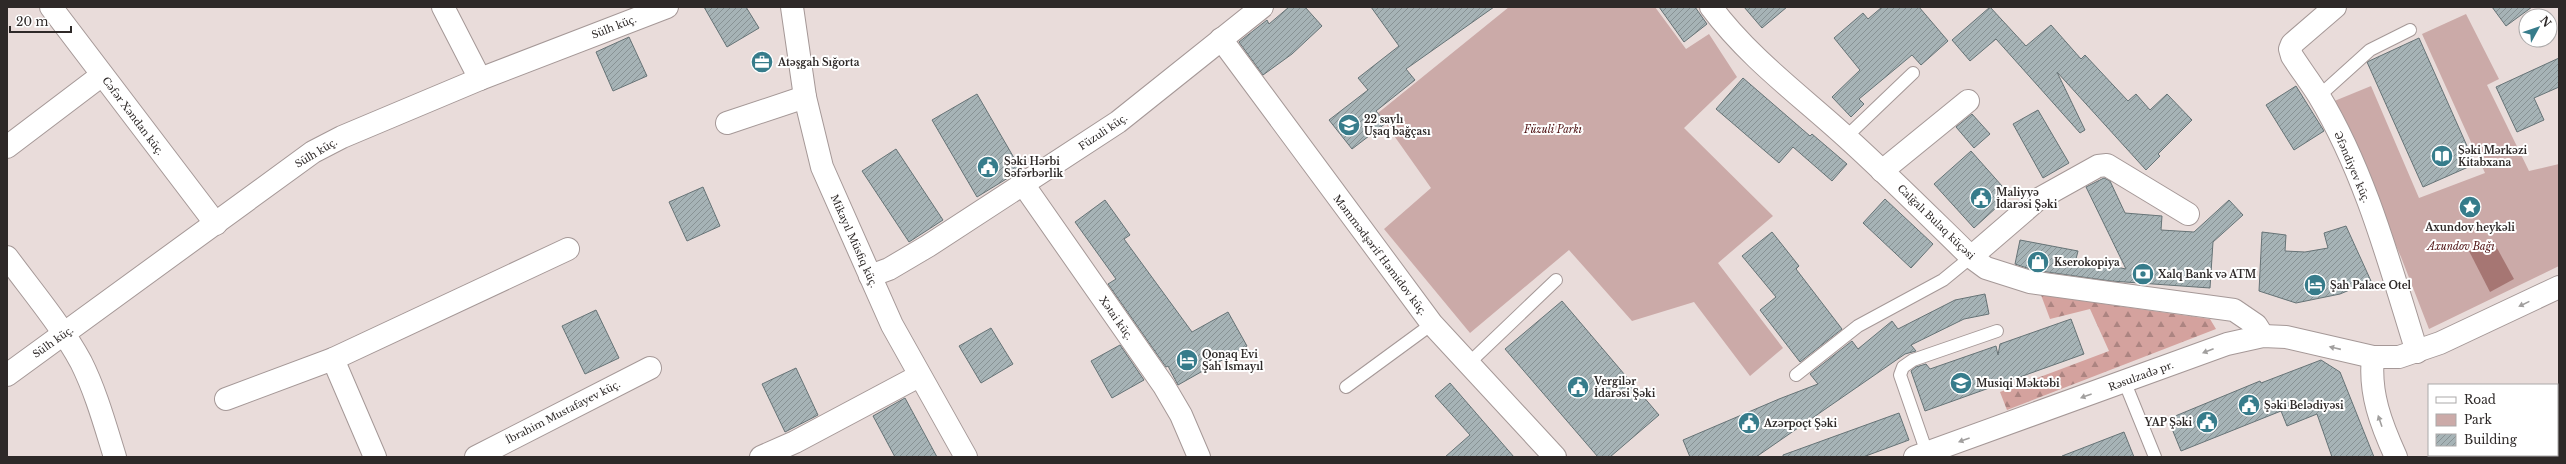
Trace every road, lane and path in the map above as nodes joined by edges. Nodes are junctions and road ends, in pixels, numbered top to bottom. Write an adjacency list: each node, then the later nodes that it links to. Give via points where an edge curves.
1 (51, 7): 11 (street, Cəfər Xəndan küç.)
2 (443, 7): 12 (street)
3 (667, 7): 12 (street, Sülh küç.)
4 (792, 7): 14 (street, Mikayıl Müsfiq küç.)
5 (1262, 7): 9 (street, Füzuli küç.)
6 (1711, 7): 17 (street, Calğalı Bulaq küçəsi, via 1762,63)
7 (2335, 7): 13 (street, Əfəndiyev küç., via 2292,44 2290,49)
8 (2410, 30): 13 (lane, via 2370,50)
9 (1221, 39): 20 (street, Füzuli küç., via 1118,122); 29 (street, Məmmədşərif Həmidov küç.)
10 (1913, 73): 17 (lane)
11 (102, 75): 18 (street); 22 (street, Cəfər Xəndan küç.)
12 (480, 80): 22 (street, Sülh küç., via 342,137 313,152)
13 (2319, 96): 33 (street, Əfəndiyev küç., via 2344,145 2375,222)
14 (804, 98): 16 (street); 26 (street, Mikayıl Müsfiq küç., via 822,168)
15 (1968, 101): 19 (street)
16 (727, 123)
17 (1846, 137): 19 (street, Calğalı Bulaq küçəsi)
18 (7, 147)
19 (1882, 171): 25 (street, Calğalı Bulaq küçəsi)
20 (1023, 184): 26 (street, Füzuli küç., via 905,260); 50 (street, Xətai küç., via 1164,386 1181,415)
21 (2188, 214): 25 (street, via 2107,165 2098,166 2037,200)
22 (216, 224): 31 (street, Sülh küç.)
23 (568, 249): 35 (street)
24 (7, 257): 31 (street)
25 (1971, 257): 32 (street, Calğalı Bulaq küçəsi, via 1986,268 2030,282 2234,310 2256,325); 39 (lane, via 1943,280 1858,326)
26 (870, 276): 40 (street, Mikayıl Müsfiq küç.)
27 (1556, 280): 36 (lane)
28 (2559, 287): 33 (street, Rəsulzadə pr., one-way to 33)
29 (1432, 324): 36 (street, Məmmədşərif Həmidov küç.); 42 (lane)
30 (1997, 331): 44 (lane, via 1913,360 1903,367 1900,374)
31 (64, 335): 38 (street, Sülh küç.); 45 (street, via 93,389)
32 (2263, 336): 34 (street, Rəsulzadə pr., one-way to 32, via 2286,337); 41 (street, Rəsulzadə pr., one-way to 41, via 2227,344)
33 (2417, 352): 34 (street, Rəsulzadə pr., via 2400,357)
34 (2373, 357): 53 (street, one-way to 34, via 2379,421 2371,373)
35 (333, 360): 43 (street); 46 (street)
36 (1468, 364): 51 (street, Məmmədşərif Həmidov küç.)
37 (650, 368): 47 (street, İbrahim Mustafayev küç.)
38 (7, 375)
39 (1796, 375)
40 (919, 376): 48 (street, via 795,442); 49 (street, Mikayıl Müsfiq küç.)
41 (2124, 383): 44 (street, Rəsulzadə pr., one-way to 44); 52 (lane)
42 (1346, 387)
43 (226, 400)
44 (1921, 455)
45 (115, 457)
46 (375, 457)
47 (476, 457)
48 (761, 457)
49 (966, 457)
50 (1199, 457)
51 (1555, 457)
52 (2155, 457)
53 (2396, 457)

